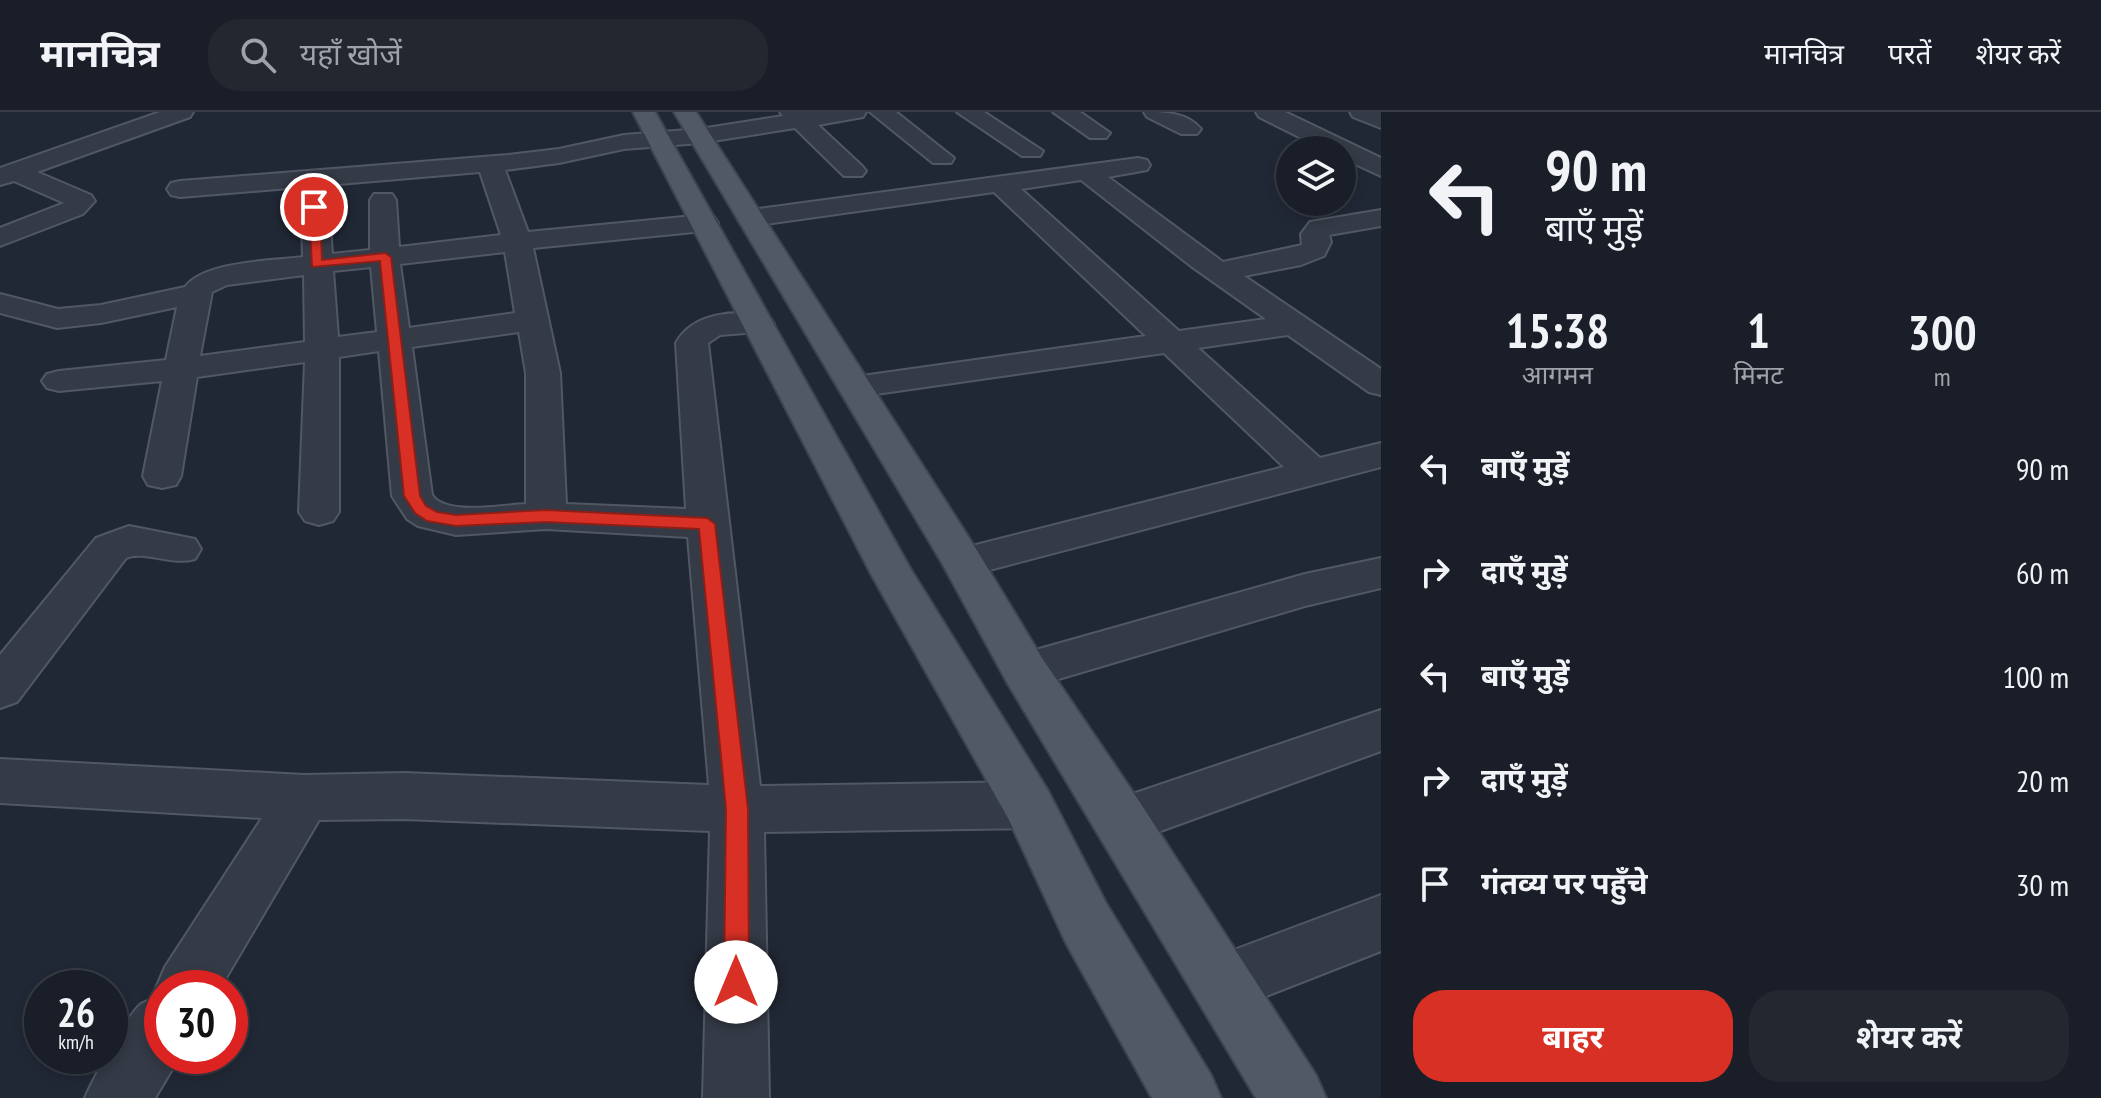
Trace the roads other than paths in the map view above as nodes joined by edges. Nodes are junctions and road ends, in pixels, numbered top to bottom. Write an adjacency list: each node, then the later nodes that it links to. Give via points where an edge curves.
1 (855, 112): 9 (street)
2 (881, 112): 15 (street)
3 (968, 112): 14 (street)
4 (1064, 112): 13 (street)
5 (1155, 112): 12 (street)
6 (1267, 112): 18 (street)
7 (1361, 112): 10 (street)
8 (168, 114): 21 (street)
9 (795, 116): 11 (street); 19 (street)
10 (1381, 121)
11 (672, 125): 16 (street, via 559,156); 26 (main road); 28 (main road)
12 (1189, 129)
13 (1098, 133)
14 (1031, 151)
15 (942, 158)
16 (490, 163): 22 (street); 30 (street)
17 (1138, 165): 20 (street)
18 (1381, 168)
19 (853, 171)
20 (1086, 172): 23 (street); 33 (street)
21 (7, 174): 29 (street, via 82,201)
22 (314, 178): 24 (street); 32 (street)
23 (1000, 184): 26 (street); 40 (street)
24 (180, 189)
25 (383, 200): 31 (street)
26 (751, 218): 45 (main road)
27 (1368, 220): 33 (street, via 1320,228 1310,253)
28 (704, 223): 30 (street); 37 (main road)
29 (0, 238)
30 (517, 242): 31 (street); 36 (street)
31 (385, 257): 32 (street); 39 (street)
32 (316, 265): 34 (street, via 220,277); 41 (street)
33 (1218, 272): 38 (street)
34 (195, 294): 35 (street, via 74,318 37,315); 42 (street)
35 (0, 303)
36 (534, 320): 39 (street); 50 (street, via 543,373)
37 (758, 324): 51 (street, via 714,326 693,337); 60 (main road, via 892,574)
38 (1292, 325): 40 (street); 44 (street)
39 (394, 340): 41 (street); 50 (street, via 412,496 421,510 456,521)
40 (1171, 340): 45 (street); 47 (street)
41 (322, 350): 42 (street); 49 (street)
42 (182, 369): 43 (street); 48 (street)
43 (59, 381)
44 (1381, 385)
45 (855, 387): 53 (main road)
46 (1381, 455): 47 (street)
47 (1312, 472): 53 (street)
48 (162, 476)
49 (319, 512)
50 (546, 516): 51 (street)
51 (707, 524): 61 (street)
52 (180, 549): 56 (street, via 129,540 111,548)
53 (963, 562): 55 (main road)
54 (1381, 573): 55 (street)
55 (1025, 671): 62 (main road)
56 (0, 689)
57 (1381, 730): 62 (street)
58 (0, 781): 59 (street)
59 (320, 798): 61 (street, via 404,796); 64 (street)
60 (1028, 805): 61 (street); 69 (main road, via 1086,923)
61 (737, 809): 68 (street)
62 (1122, 821): 65 (main road)
63 (1381, 923): 65 (street)
64 (199, 970)
65 (1223, 983): 70 (main road)
66 (144, 1056): 67 (street)
67 (118, 1098)
68 (736, 1098)
69 (1188, 1098)
70 (1293, 1098)

